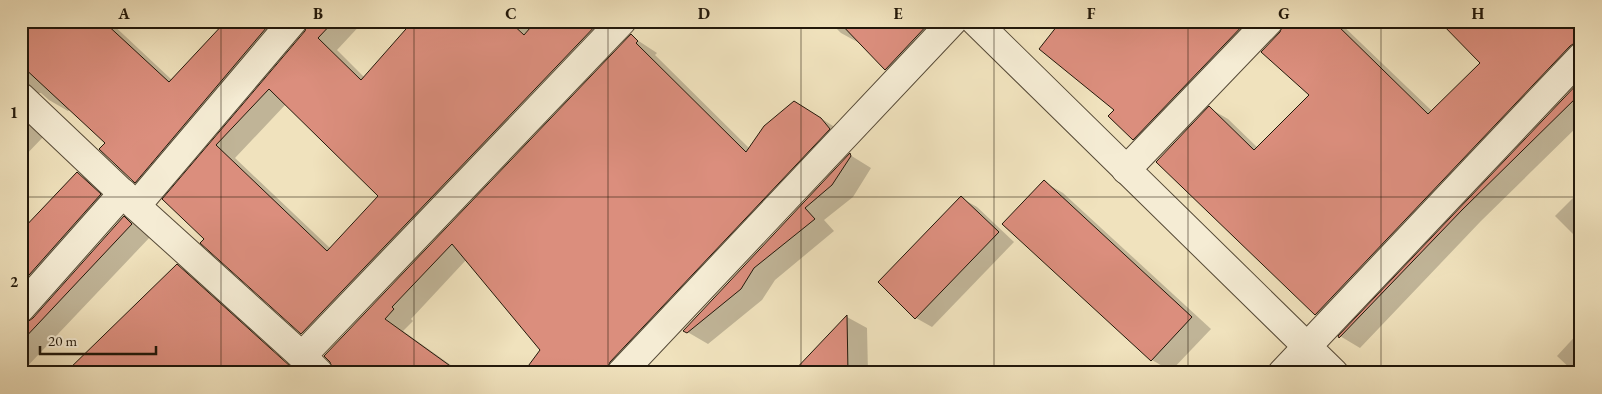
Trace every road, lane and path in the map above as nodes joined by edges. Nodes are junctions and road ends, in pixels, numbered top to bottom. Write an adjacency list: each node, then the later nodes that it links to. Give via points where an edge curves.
1 (622, 21): 12 (street)
2 (953, 21): 13 (street)
3 (975, 21): 8 (street)
4 (1269, 21): 8 (street)
5 (281, 25): 9 (street)
6 (1581, 57): 11 (street)
7 (21, 97): 9 (street)
8 (1126, 170): 11 (street)
9 (129, 200): 10 (street); 12 (street)
10 (21, 308)
11 (1307, 347): 14 (street); 15 (street)
12 (311, 364)
13 (621, 373)
14 (1282, 373)
15 (1334, 373)

